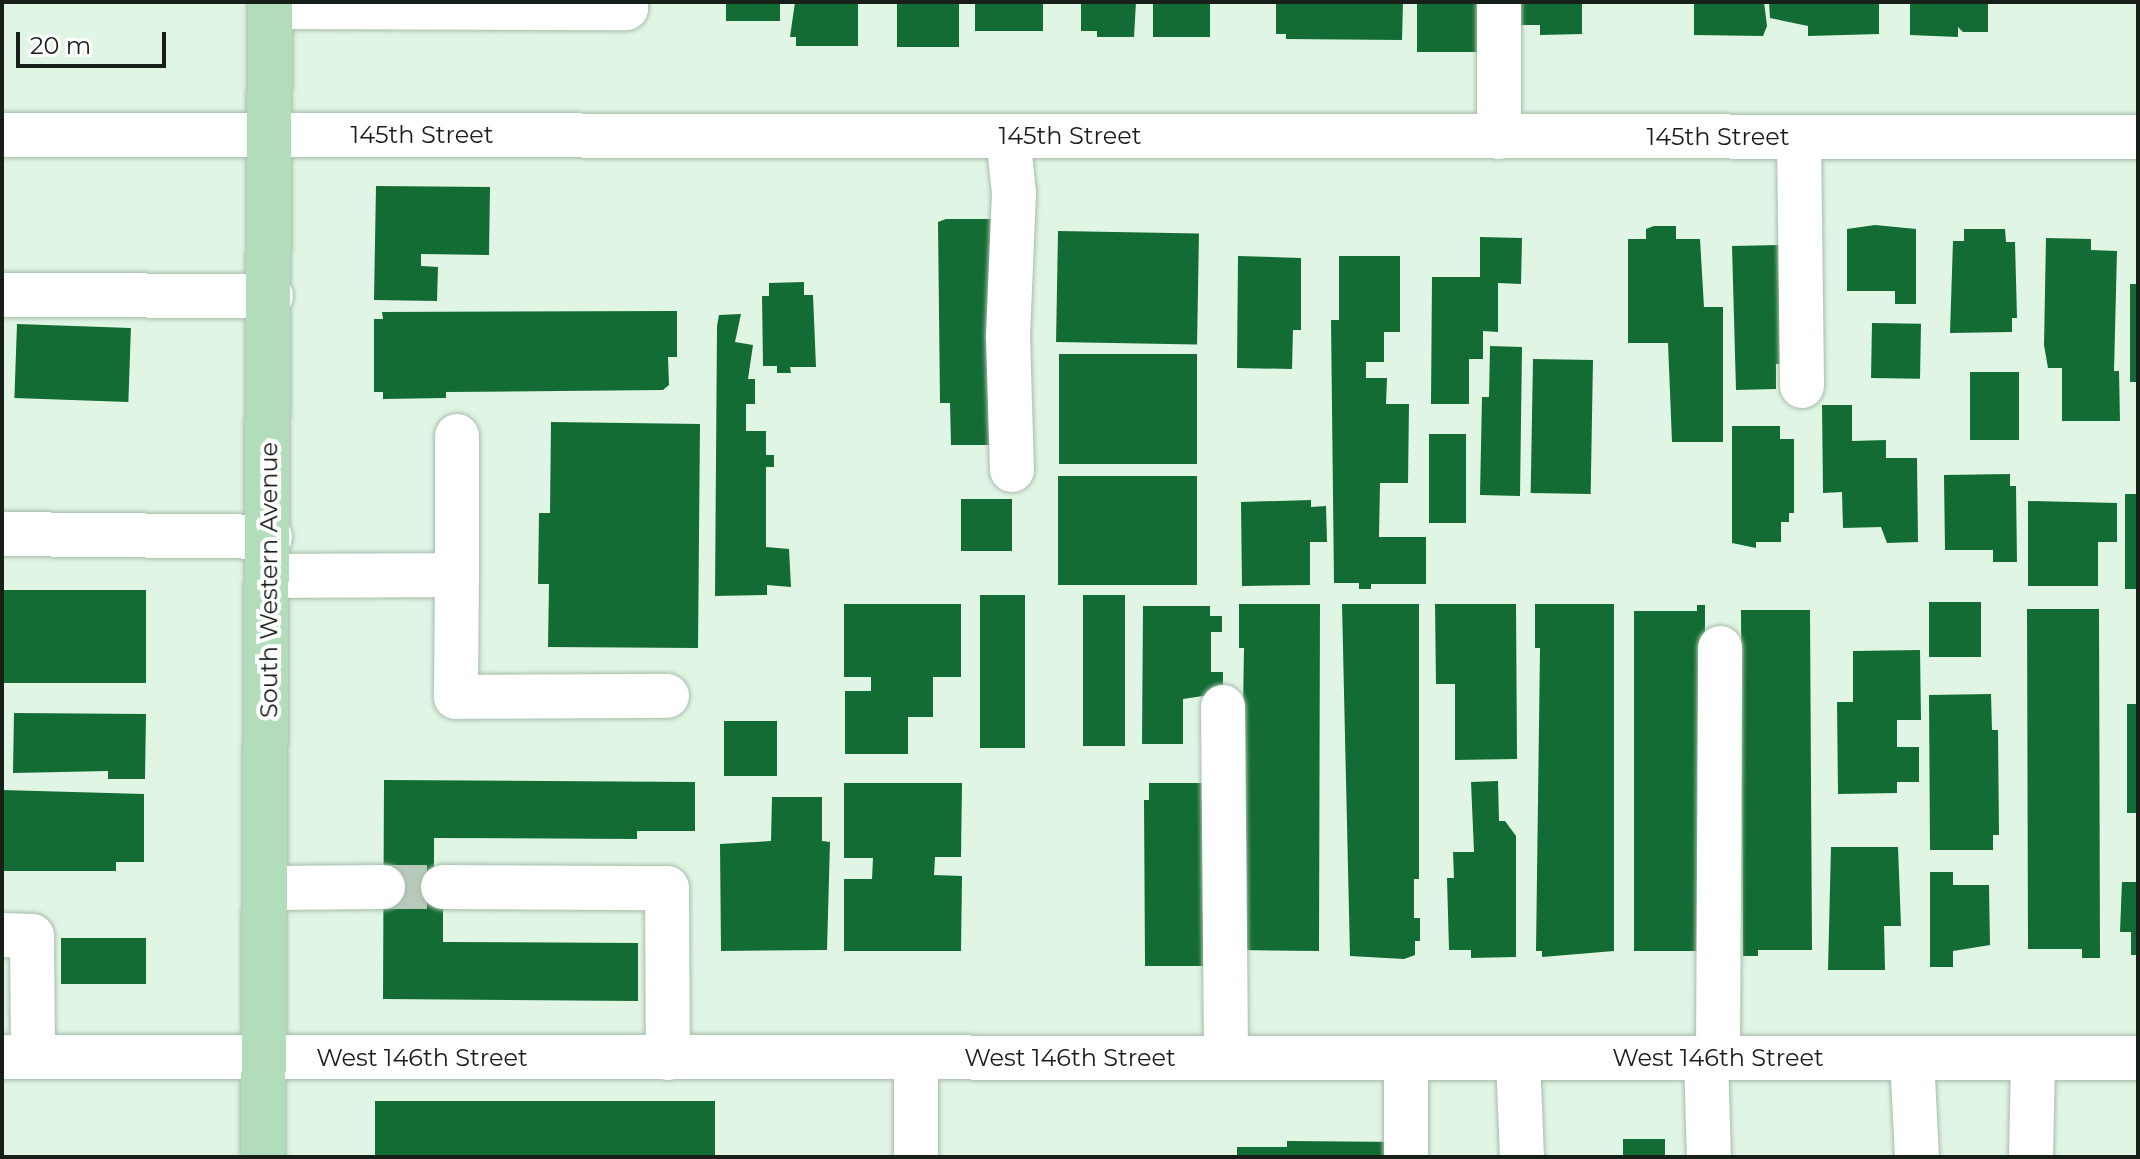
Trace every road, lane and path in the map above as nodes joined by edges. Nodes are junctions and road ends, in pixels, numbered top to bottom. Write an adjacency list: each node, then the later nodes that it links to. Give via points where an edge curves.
1 (626, 2): 3 (street, via 626,8)
2 (1499, 2): 7 (street)
3 (270, 4): 4 (main road, South Western Avenue)
4 (271, 134): 5 (street, 145th Street); 6 (street, 145th Street); 11 (main road, South Western Avenue)
5 (2, 135)
6 (1008, 136): 7 (street, 145th Street); 14 (street, via 1014,193 1008,336)
7 (1499, 137): 8 (street, 145th Street)
8 (1799, 137): 9 (street, 145th Street); 12 (street)
9 (2138, 137)
10 (2, 295): 11 (street)
11 (271, 296): 16 (main road, South Western Avenue)
12 (1802, 386)
13 (457, 436): 17 (street)
14 (1012, 470)
15 (2, 534): 16 (street)
16 (270, 556): 17 (street); 23 (main road, South Western Avenue)
17 (457, 575): 19 (street, via 456,697)
18 (1720, 648): 32 (street)
19 (667, 696)
20 (1223, 707): 29 (street)
21 (383, 887): 23 (street)
22 (443, 887): 27 (street, via 667,888)
23 (266, 888): 26 (main road, South Western Avenue)
24 (2, 935): 25 (street, via 32,936)
25 (18, 1057): 26 (street, West 146th Street)
26 (263, 1058): 27 (street, West 146th Street); 36 (main road, South Western Avenue)
27 (668, 1058): 28 (street, West 146th Street)
28 (916, 1058): 29 (street, West 146th Street); 37 (street)
29 (1226, 1058): 30 (street, West 146th Street)
30 (1406, 1058): 31 (street, West 146th Street); 38 (street)
31 (1518, 1058): 32 (street, West 146th Street); 39 (street)
32 (1712, 1058): 33 (street, West 146th Street); 40 (street)
33 (1912, 1058): 34 (street, West 146th Street); 41 (street)
34 (2033, 1058): 35 (street, West 146th Street); 42 (street)
35 (2138, 1058)
36 (263, 1157)
37 (916, 1157)
38 (1406, 1157)
39 (1522, 1157)
40 (1709, 1157)
41 (1917, 1157)
42 (2031, 1157)

